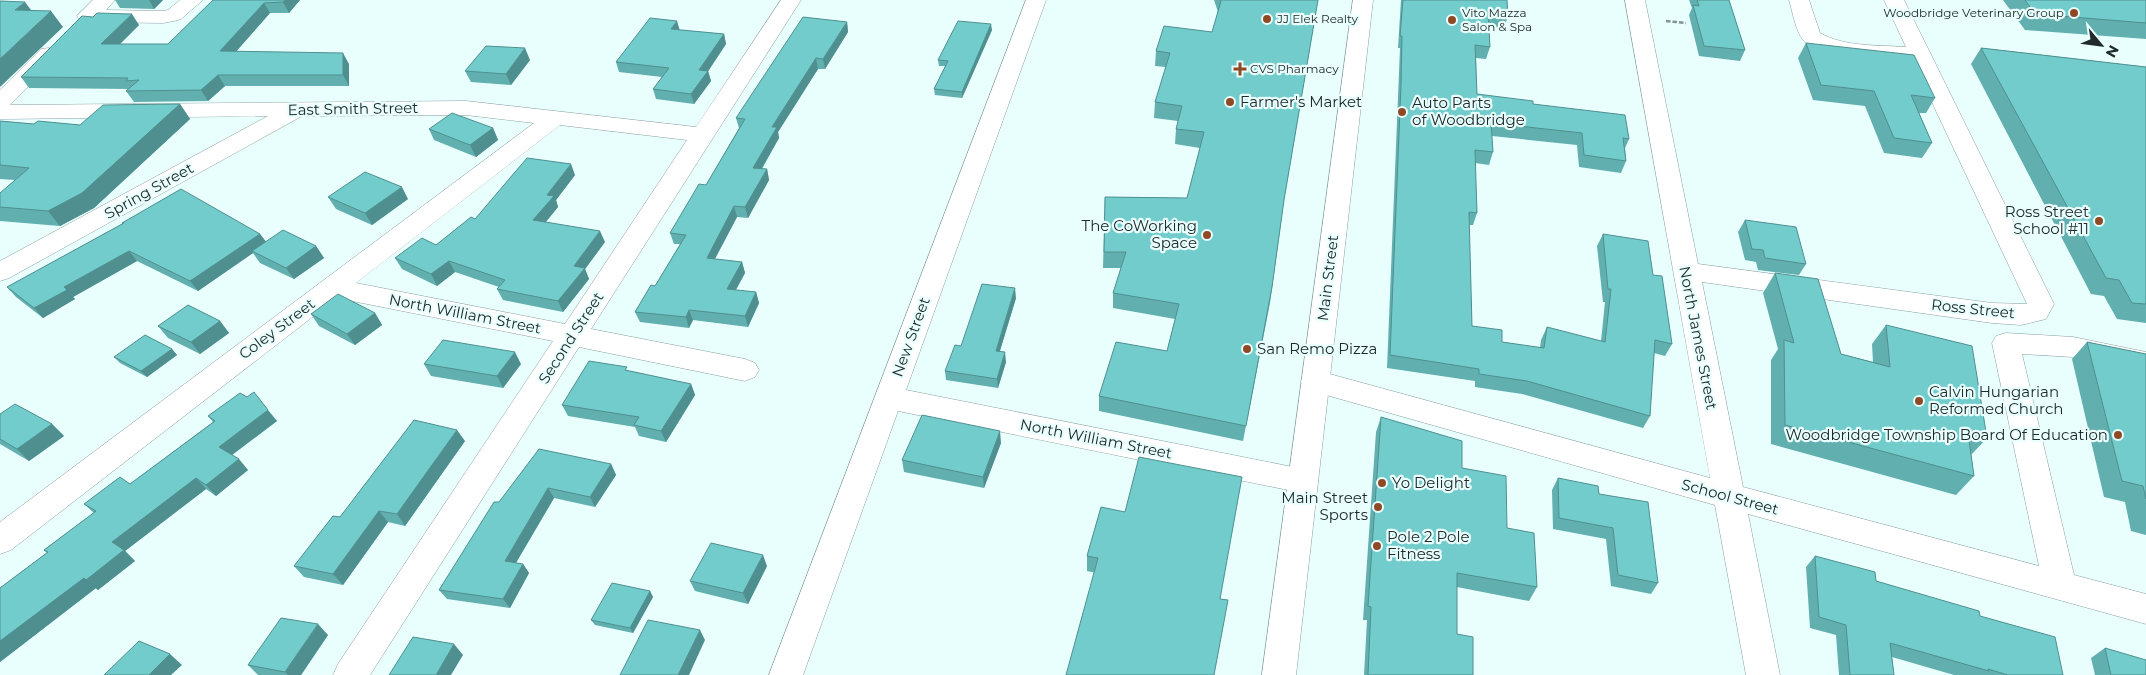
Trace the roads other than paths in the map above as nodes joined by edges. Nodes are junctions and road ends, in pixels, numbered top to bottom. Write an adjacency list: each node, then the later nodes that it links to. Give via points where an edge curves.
1 (105, 0): 9 (street)
2 (193, 0): 9 (street, via 174,15)
3 (791, 0): 15 (street, Second Street)
4 (1036, 0): 25 (street, New Street)
5 (1363, 0): 24 (street, Main Street)
6 (1635, 0): 16 (street, North James Street)
7 (1799, 0): 10 (street, via 1812,37 1818,41 1856,49)
8 (1894, 0): 10 (street, Ross Street)
9 (73, 30): 11 (street)
10 (1921, 54): 19 (street, Ross Street, via 2041,304 2036,312 2021,315)
11 (4, 94)
12 (298, 110): 13 (street, East Smith Street); 14 (street, East Smith Street, via 466,108); 17 (street, Spring Street)
13 (0, 112)
14 (555, 118): 15 (street, East Smith Street); 18 (street, Coley Street)
15 (704, 135): 20 (street, Second Street)
16 (1685, 271): 19 (street, Ross Street); 27 (street, North James Street)
17 (0, 272)
18 (331, 287): 20 (street, North William Street); 28 (street, Coley Street)
19 (1992, 313): 21 (street)
20 (572, 336): 23 (street, North William Street); 31 (street, Second Street)
21 (2006, 343): 22 (street, via 2073,347); 29 (street)
22 (2146, 362)
23 (746, 370)
24 (1315, 381): 26 (street, Main Street); 27 (street, School Street)
25 (888, 398): 26 (street, North William Street); 32 (street, New Street)
26 (1303, 481): 33 (street, Main Street)
27 (1729, 496): 29 (street, School Street); 34 (street, North James Street)
28 (0, 540)
29 (2060, 586): 30 (street, School Street)
30 (2146, 609)
31 (350, 675)
32 (786, 675)
33 (1279, 675)
34 (1763, 675)

